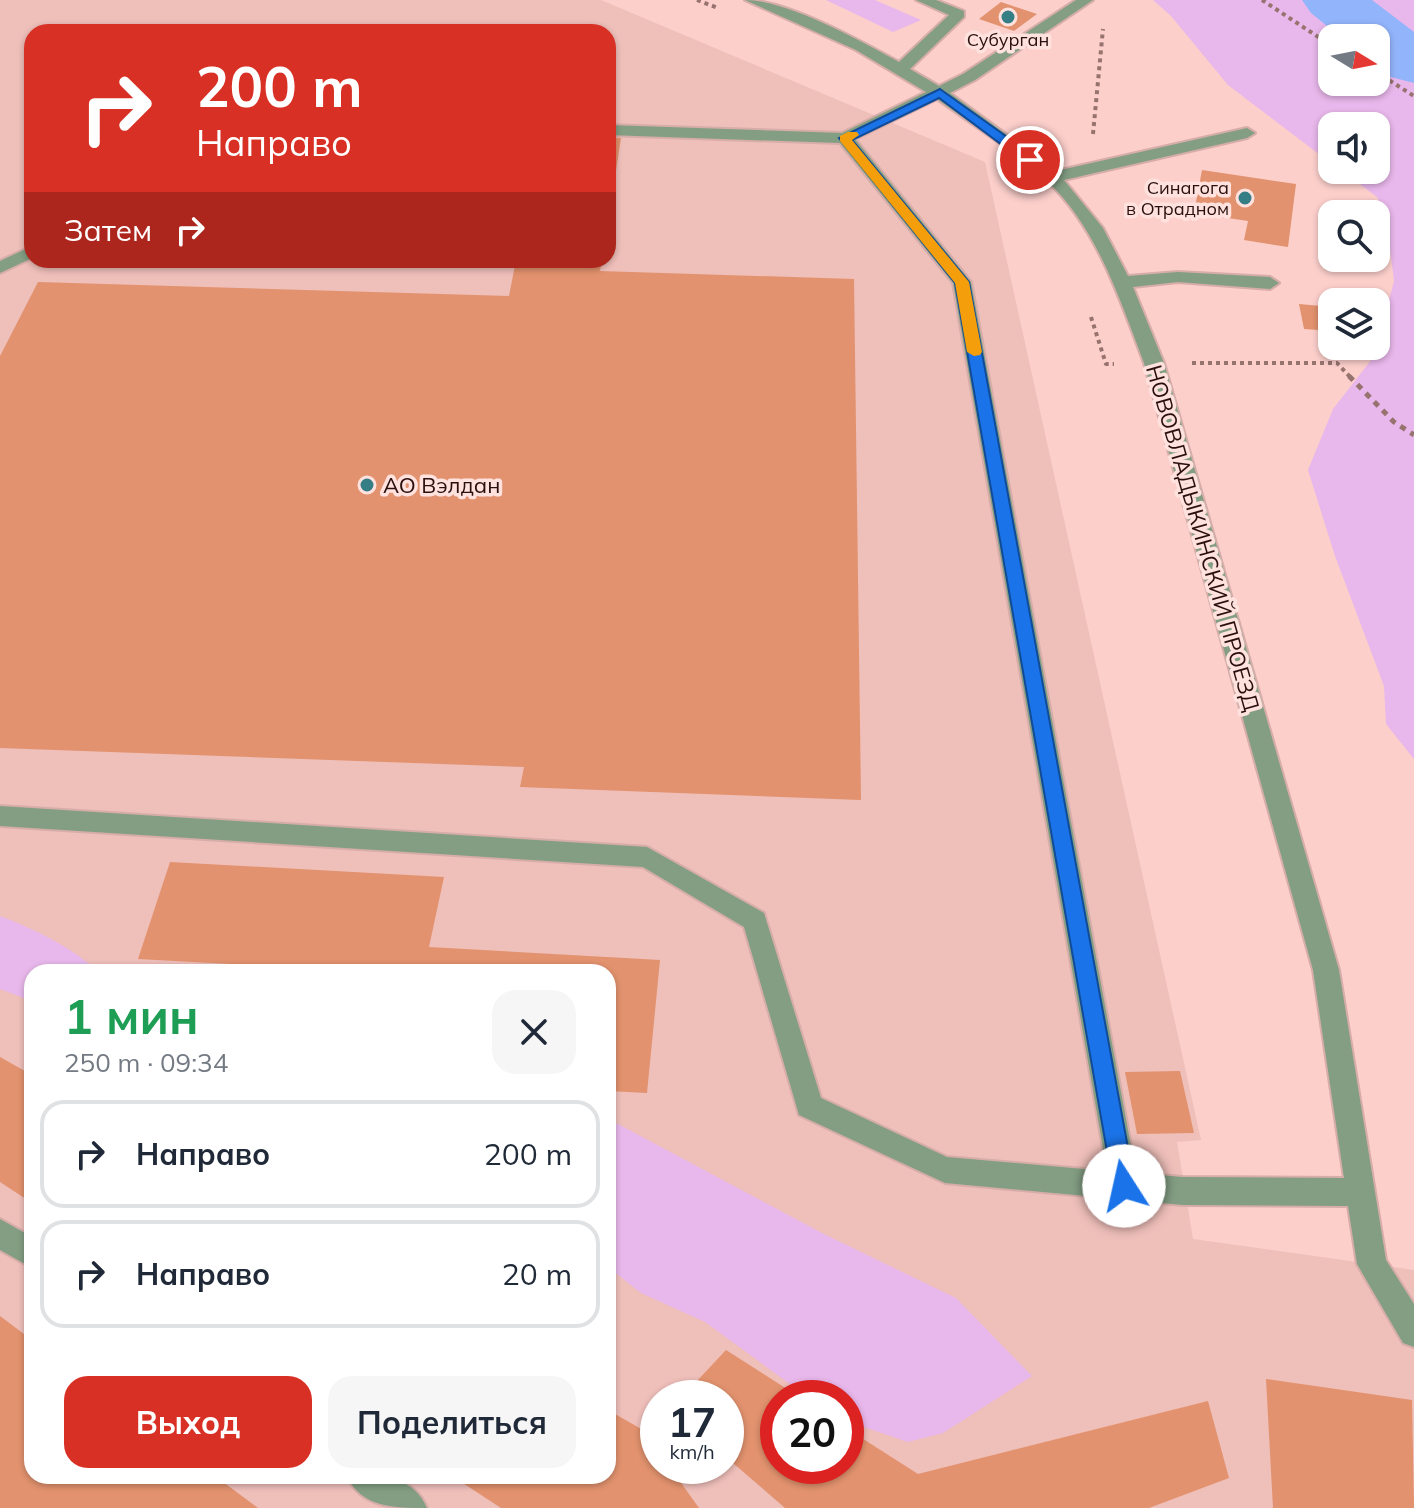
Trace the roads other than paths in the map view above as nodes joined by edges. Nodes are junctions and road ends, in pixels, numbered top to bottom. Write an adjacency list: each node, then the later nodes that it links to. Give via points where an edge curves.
1 (752, 0): 4 (street, НОВОВЛАДЫКИНСКИЙ ПРОЕЗД, via 861,47)
2 (923, 0): 4 (street, via 959,14)
3 (1086, 0): 5 (street)
4 (900, 70): 5 (street, НОВОВЛАДЫКИНСКИЙ ПРОЕЗД)
5 (940, 93): 8 (street); 9 (street, НОВОВЛАДЫКИНСКИЙ ПРОЕЗД)
6 (616, 130): 8 (street)
7 (1247, 133): 9 (street)
8 (845, 138): 15 (street, via 962,282)
9 (1053, 177): 12 (street, НОВОВЛАДЫКИНСКИЙ ПРОЕЗД, via 1094,228)
10 (24, 255): 11 (street)
11 (0, 268)
12 (1122, 282): 13 (street, via 1178,277); 16 (street, НОВОВЛАДЫКИНСКИЙ ПРОЕЗД, via 1154,363 1326,970)
13 (1270, 283)
14 (0, 816): 15 (street, via 647,857 755,921 809,1106 945,1170)
15 (1124, 1186): 16 (street)
16 (1361, 1192): 19 (street, НОВОВЛАДЫКИНСКИЙ ПРОЕЗД, via 1372,1264)
17 (0, 1233): 18 (street)
18 (24, 1249)
19 (1414, 1332)
20 (375, 1484): 21 (street)
21 (410, 1508)

